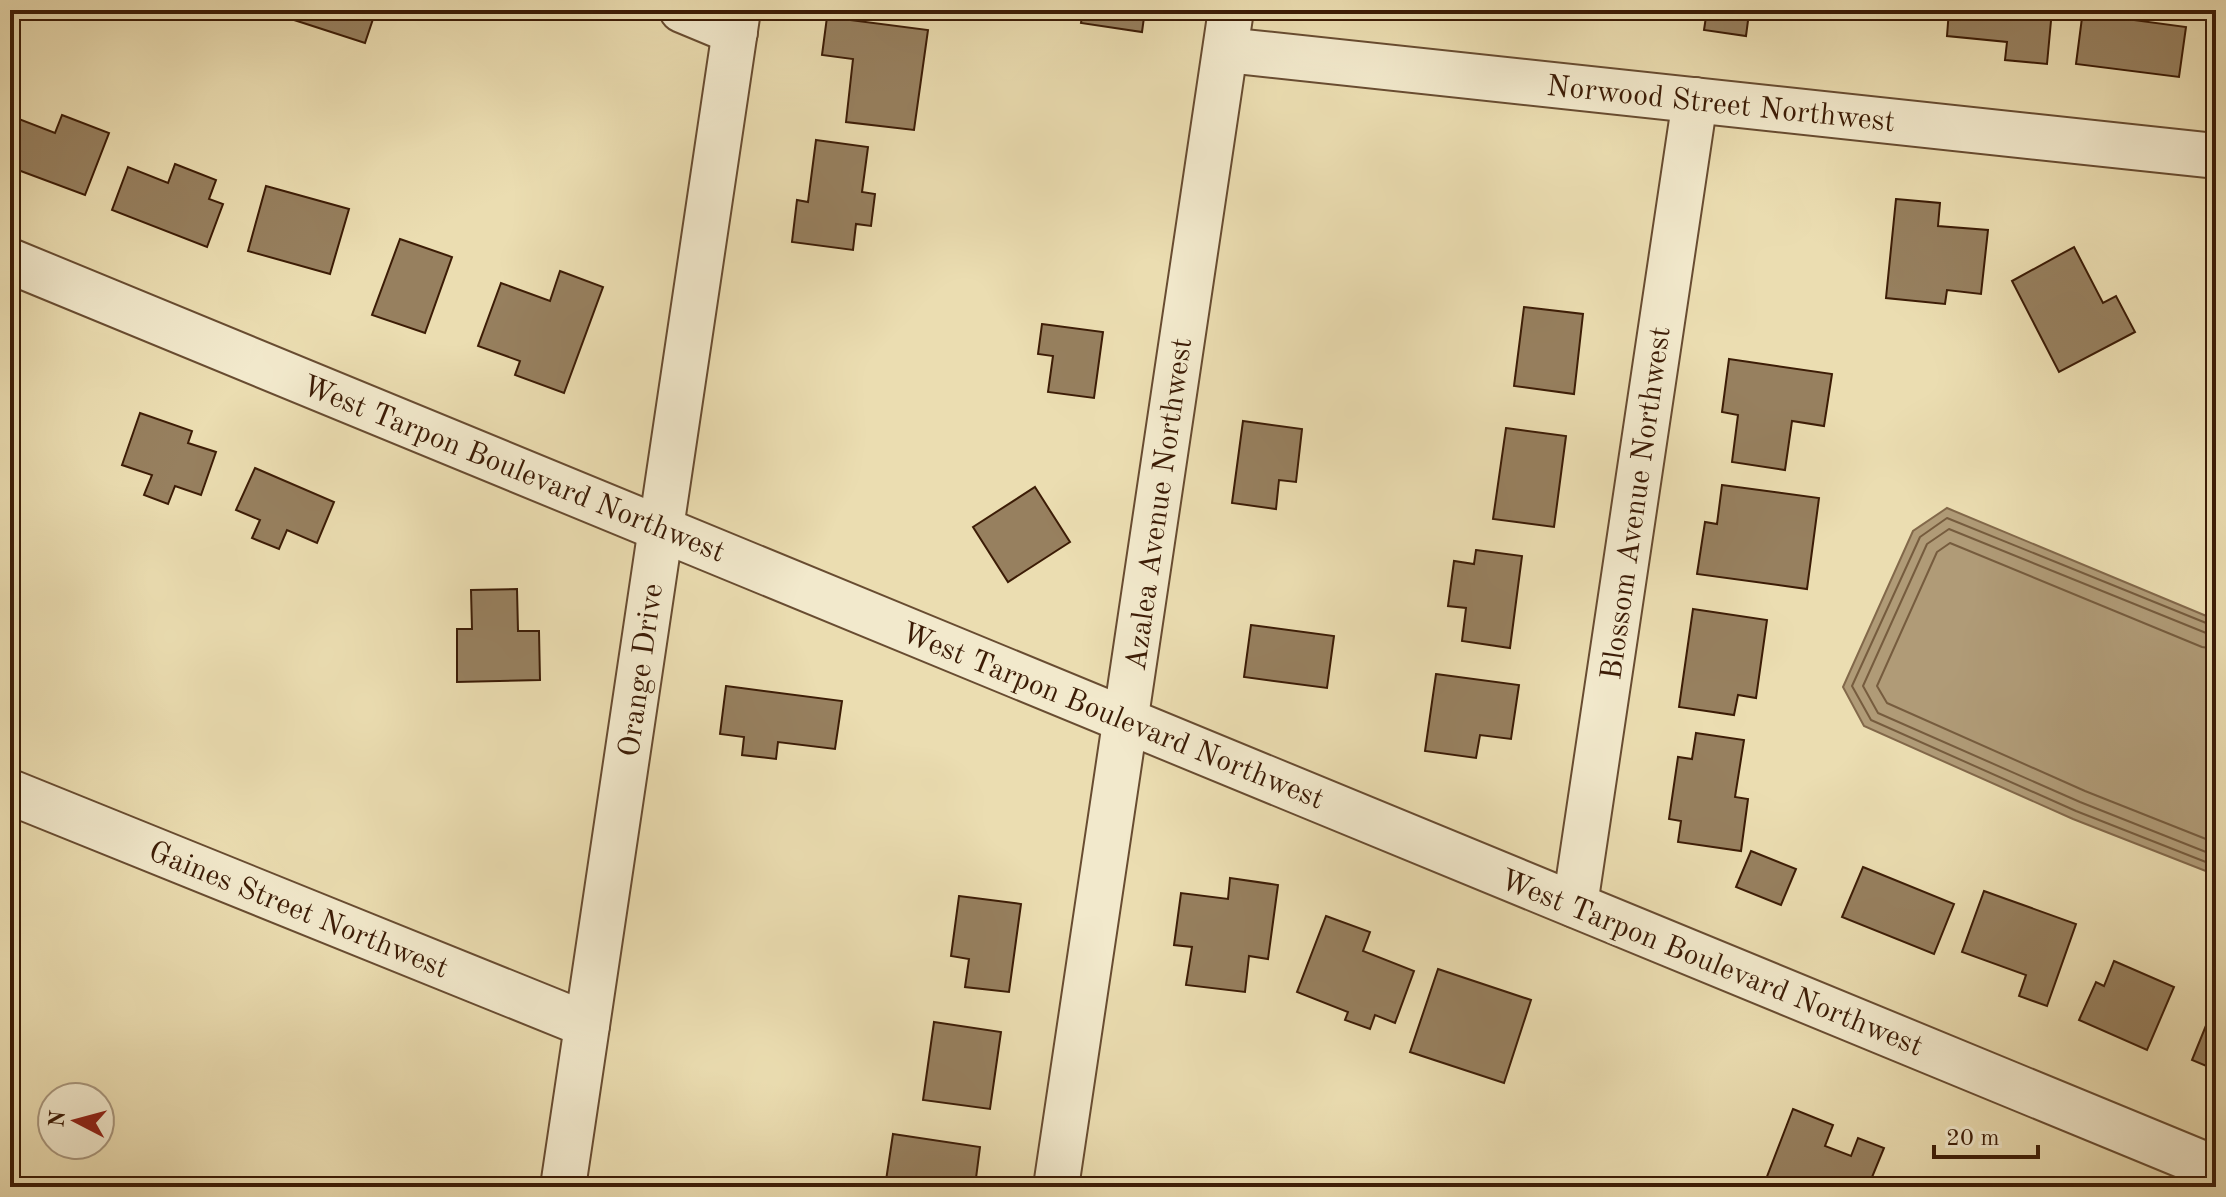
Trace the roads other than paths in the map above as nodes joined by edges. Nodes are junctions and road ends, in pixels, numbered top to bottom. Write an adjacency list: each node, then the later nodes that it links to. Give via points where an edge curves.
1 (682, 10): 2 (street)
2 (737, 21): 7 (street, Orange Drive)
3 (1228, 30): 4 (street, Norwood Street Northwest); 8 (street, Azalea Avenue Northwest)
4 (1695, 100): 5 (street, Norwood Street Northwest); 10 (street, Blossom Avenue Northwest)
5 (2216, 156)
6 (10, 261): 7 (street, West Tarpon Boulevard Northwest)
7 (661, 529): 8 (street, West Tarpon Boulevard Northwest); 11 (street, Orange Drive)
8 (1126, 720): 10 (street, West Tarpon Boulevard Northwest); 14 (street, Azalea Avenue Northwest)
9 (10, 792): 11 (street, Gaines Street Northwest)
10 (1575, 905): 12 (street, West Tarpon Boulevard Northwest)
11 (587, 1025): 13 (street, Orange Drive)
12 (2216, 1169)
13 (563, 1187)
14 (1056, 1187)

